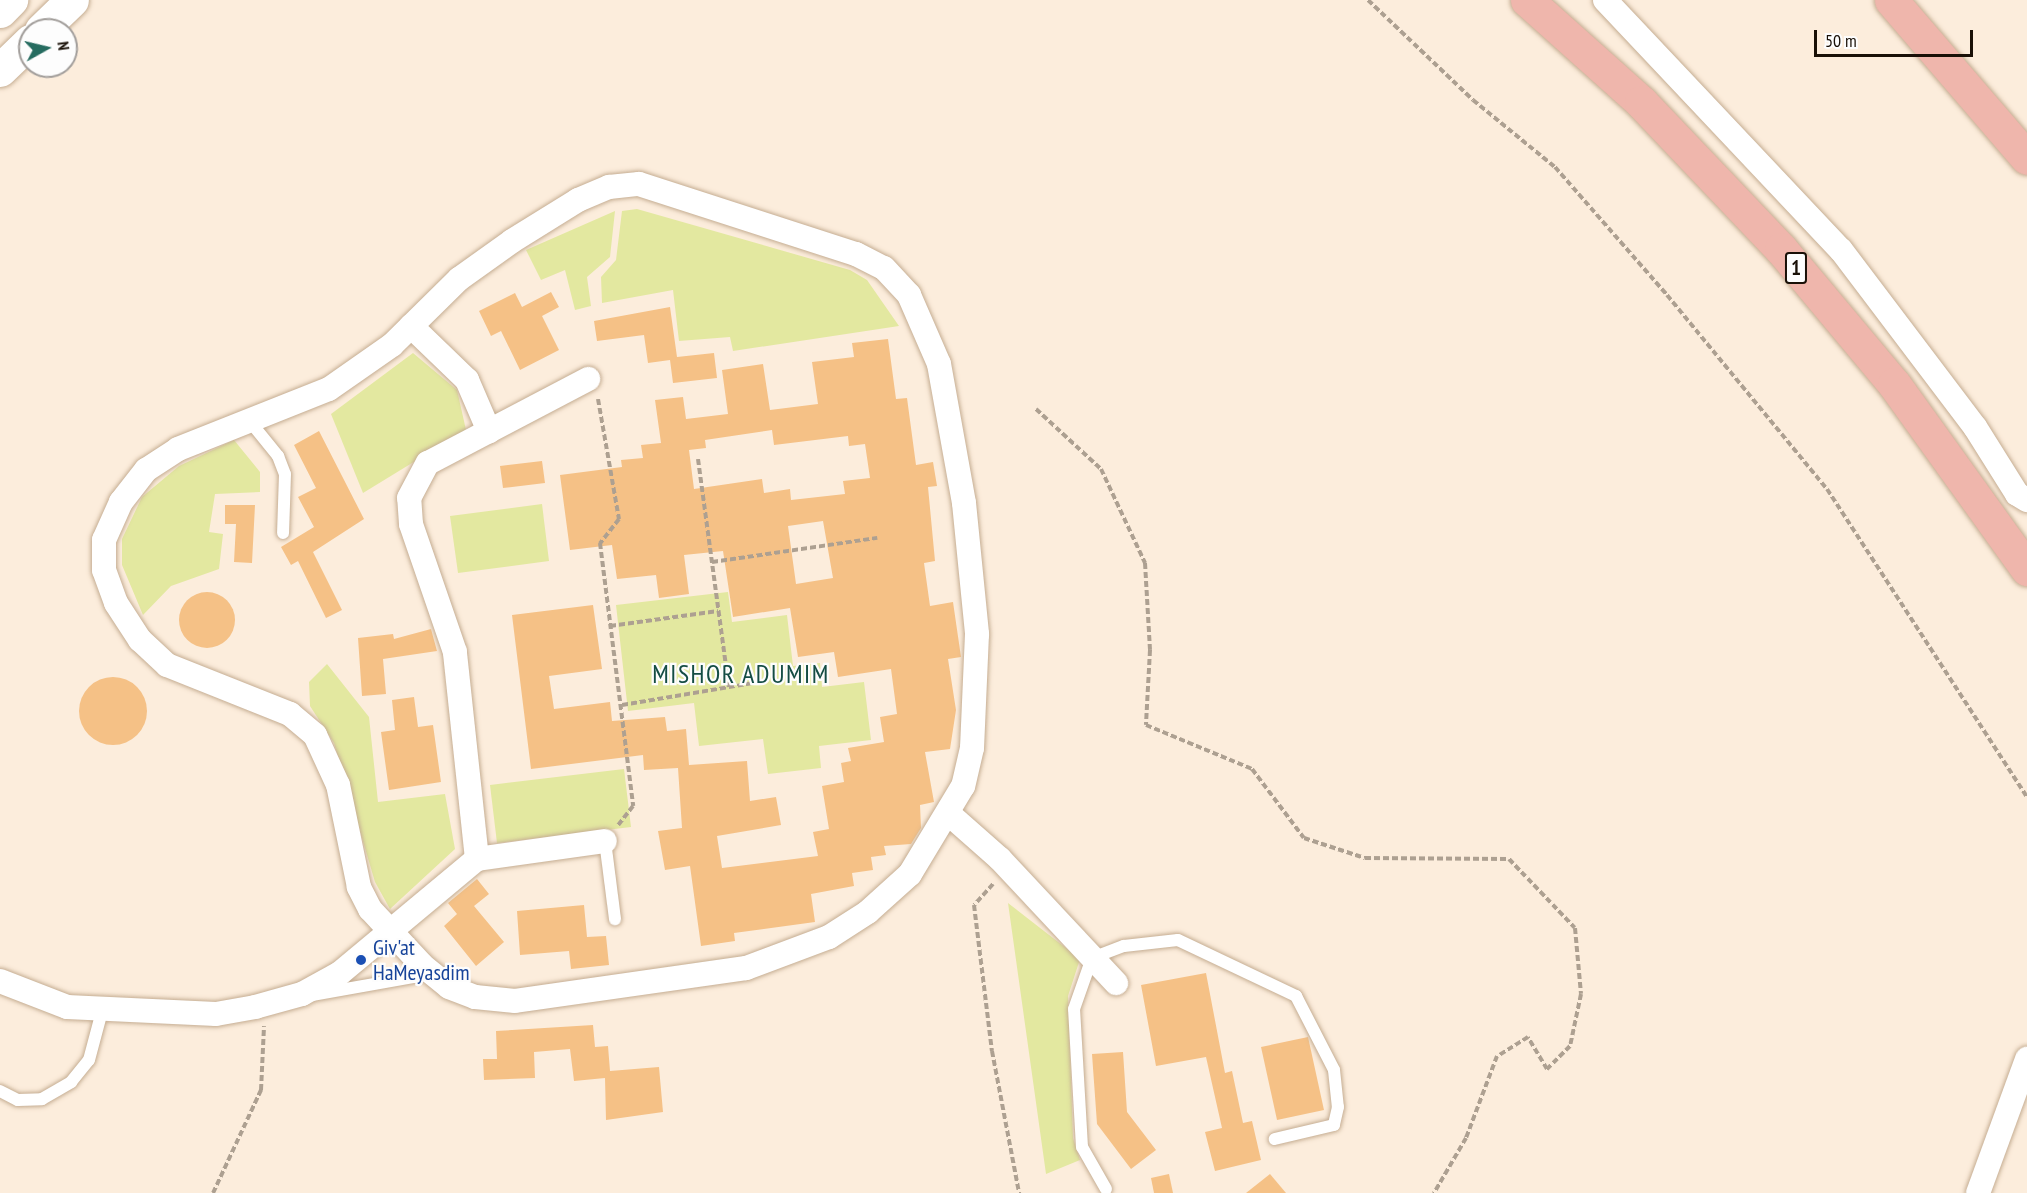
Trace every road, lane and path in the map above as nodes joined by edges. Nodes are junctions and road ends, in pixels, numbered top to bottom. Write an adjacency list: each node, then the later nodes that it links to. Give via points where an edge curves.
1 (11, 0): 7 (main road)
2 (72, 0): 8 (main road)
3 (1368, 0): 28 (path, via 1473,100 1555,167 1667,295 1827,489)
4 (1527, 0): 22 (highway, 1, via 1641,102 1781,249 1894,384)
5 (1605, 0): 18 (street, via 1841,250 1975,427 2017,494)
6 (1891, 0): 11 (highway)
7 (0, 11)
8 (53, 18)
9 (18, 53): 10 (main road)
10 (0, 70)
11 (2027, 158)
12 (411, 326): 15 (street, via 329,389); 16 (street, via 467,380); 29 (street, via 459,279 512,241 609,187 639,184 856,254 884,268 909,295 926,325 953,422 964,503 977,695 965,776)
13 (588, 379): 16 (street); 24 (path, via 599,401 619,519 600,543)
14 (1036, 409): 48 (path, via 1101,469 1145,563 1150,651 1146,725 1252,769 1304,838 1365,858 1509,859 1575,928 1581,994 1570,1046 1547,1068 1528,1037 1497,1056 1466,1138)
15 (248, 419): 19 (lane, via 279,456 285,474); 34 (street, via 178,449 146,470 121,502 104,540 104,570 116,603 140,640 167,665 290,714 315,735 338,785 359,887)
16 (489, 431): 31 (street, via 428,463 409,498 411,524 455,652)
17 (698, 459): 21 (path)
18 (2027, 500)
19 (283, 533)
20 (877, 538): 21 (path)
21 (712, 562): 23 (path)
22 (2027, 569)
23 (718, 611): 24 (path); 26 (path)
24 (610, 626): 27 (path)
25 (760, 682): 26 (path)
26 (729, 687): 27 (path)
27 (622, 705): 30 (path, via 633,806)
28 (2027, 797)
29 (948, 814): 32 (street); 36 (street, via 910,874 868,912 789,956 746,968 515,1001 475,997 449,987)
30 (606, 841): 31 (street); 33 (lane)
31 (477, 859): 34 (street)
32 (1008, 867): 35 (street); 47 (path, via 974,905 992,1051)
33 (615, 919)
34 (388, 932): 36 (street); 39 (street, via 340,974)
35 (1092, 958): 38 (street); 44 (lane, via 1124,946 1178,940 1296,996 1334,1070 1338,1107 1334,1125); 45 (lane, via 1074,1009 1079,1108 1082,1147)
36 (422, 965): 39 (lane, via 414,977)
37 (0, 981): 41 (street, via 67,1007)
38 (1116, 983)
39 (293, 997): 40 (street)
40 (266, 1004): 41 (street, via 216,1014); 46 (path, via 261,1090)
41 (102, 1011): 43 (lane, via 88,1060 71,1082 42,1099 18,1100)
42 (2027, 1059): 49 (street)
43 (0, 1091)
44 (1275, 1139)
45 (1106, 1189)
46 (213, 1193)
47 (1019, 1193)
48 (1434, 1193)
49 (1978, 1193)

